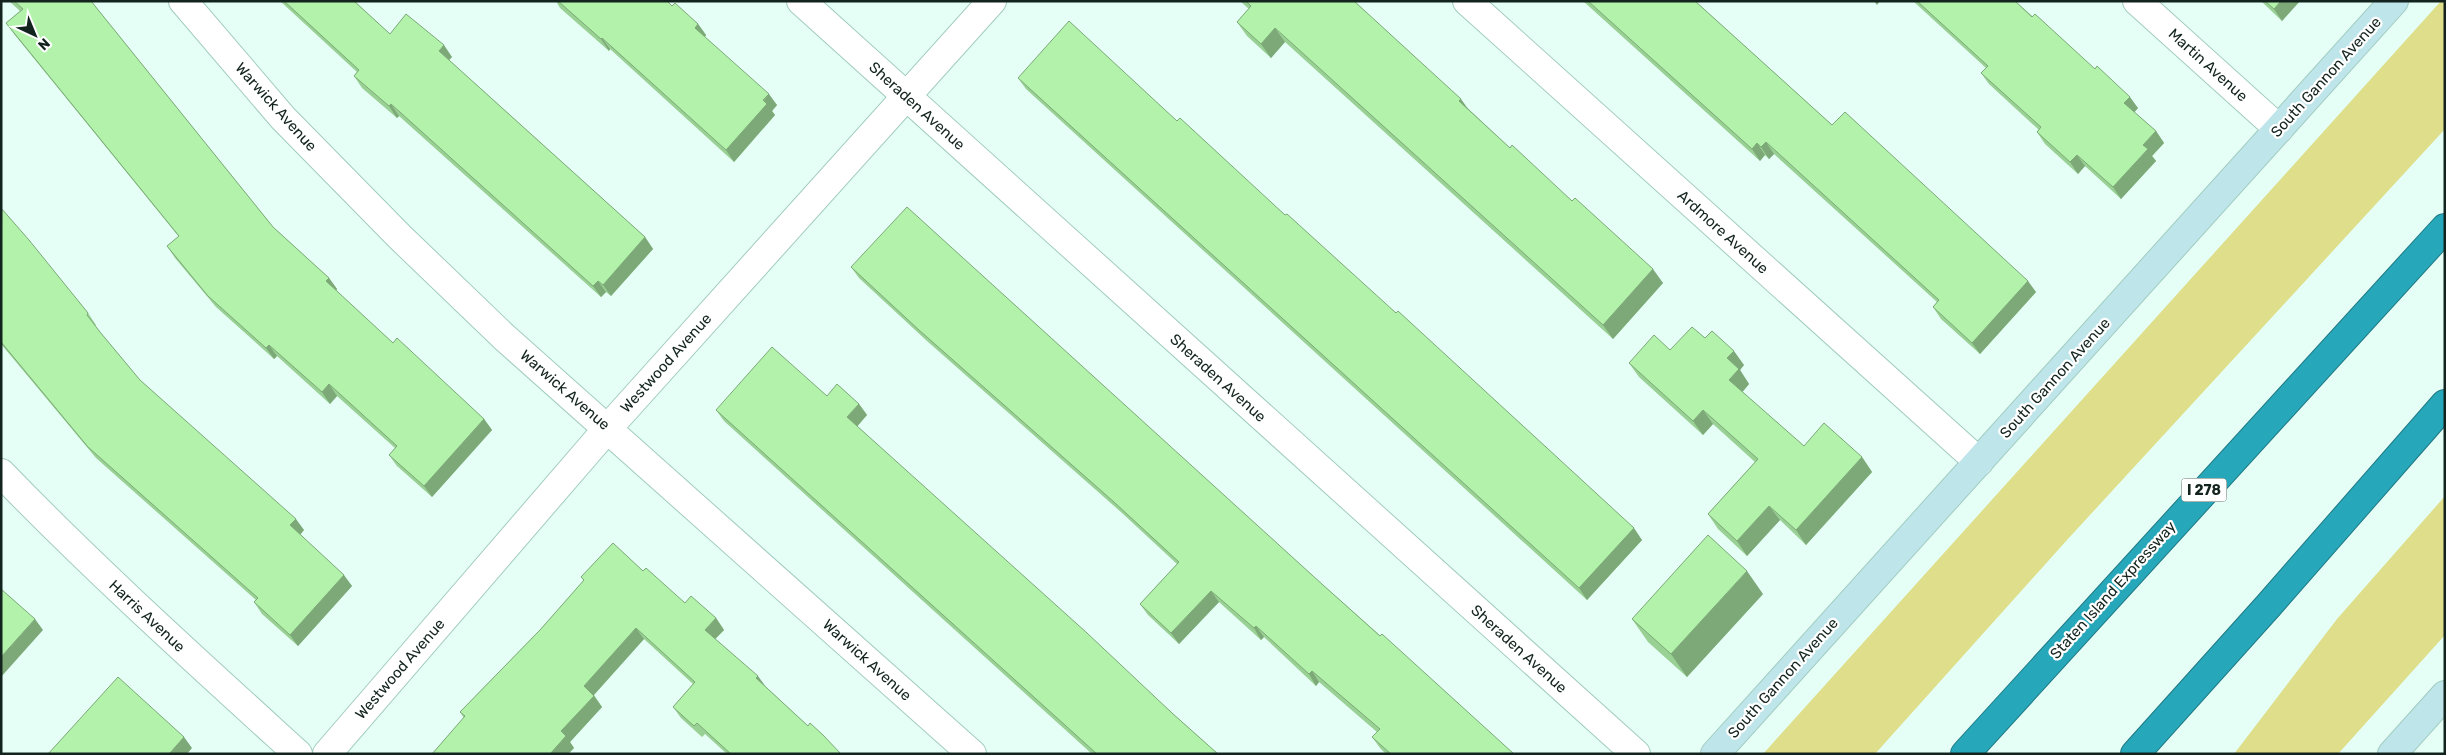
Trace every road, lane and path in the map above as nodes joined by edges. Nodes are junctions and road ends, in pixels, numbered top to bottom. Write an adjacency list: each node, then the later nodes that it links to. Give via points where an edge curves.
1 (183, 1): 11 (street, Warwick Avenue, via 283,118 400,238 504,337)
2 (801, 1): 7 (street, Sheraden Avenue)
3 (992, 1): 7 (street, Westwood Avenue)
4 (1467, 1): 12 (street, Ardmore Avenue)
5 (2137, 1): 8 (street, Martin Avenue)
6 (2394, 1): 8 (main road, South Gannon Avenue)
7 (907, 97): 11 (street, Westwood Avenue); 18 (street, Sheraden Avenue)
8 (2279, 129): 12 (main road, South Gannon Avenue)
9 (2445, 228): 20 (highway, Staten Island Expressway / I 278)
10 (2445, 404): 21 (highway)
11 (608, 428): 16 (street, Westwood Avenue); 17 (street, Warwick Avenue)
12 (1979, 462): 19 (main road, South Gannon Avenue)
13 (1, 473): 15 (street, Harris Avenue, via 175,643)
14 (2445, 695): 22 (main road)
15 (298, 754)
16 (327, 754)
17 (972, 754)
18 (1636, 754)
19 (1715, 754)
20 (1964, 754)
21 (2135, 754)
22 (2392, 754)

